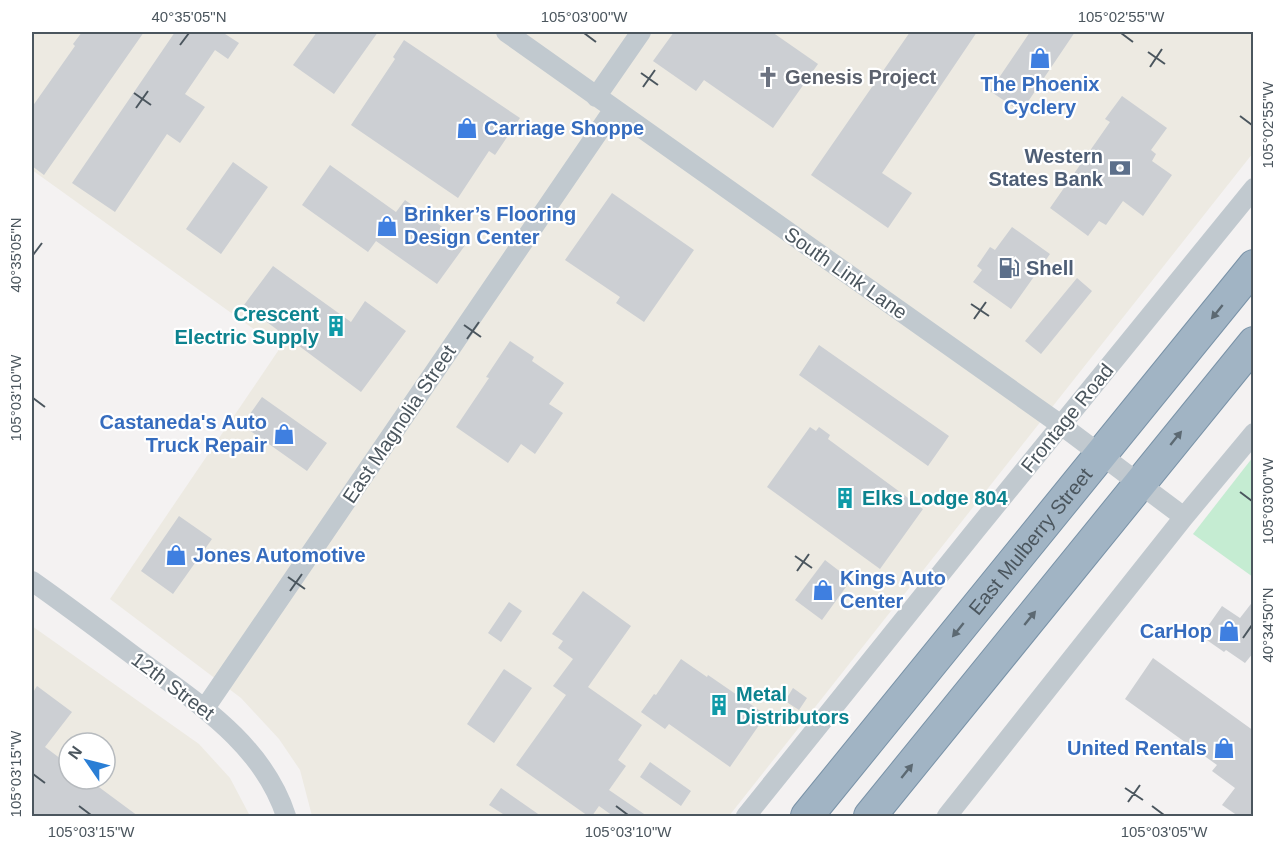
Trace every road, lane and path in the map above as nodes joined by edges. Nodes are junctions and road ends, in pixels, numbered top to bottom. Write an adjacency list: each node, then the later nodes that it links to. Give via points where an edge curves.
1 (506, 32): 3 (street, South Link Lane)
2 (641, 32): 3 (street)
3 (596, 96): 4 (street, South Link Lane)
4 (614, 109): 8 (street, South Link Lane); 14 (street, East Magnolia Street)
5 (1254, 189): 8 (street, Frontage Road)
6 (1254, 266): 10 (highway, East Mulberry Street, one-way to 10)
7 (1254, 343): 11 (highway, one-way to 7)
8 (1061, 425): 10 (street, South Link Lane); 17 (street, Frontage Road)
9 (1254, 433): 12 (street)
10 (1101, 454): 11 (street, South Link Lane); 15 (highway, East Mulberry Street, one-way to 15)
11 (1139, 483): 12 (street, South Link Lane); 18 (highway, one-way to 11)
12 (1184, 517): 19 (street)
13 (32, 580): 14 (street, 12th Street)
14 (205, 708): 16 (street, 12th Street, via 253,754 269,777)
15 (814, 811)
16 (286, 816)
17 (746, 816)
18 (870, 816)
19 (947, 816)

